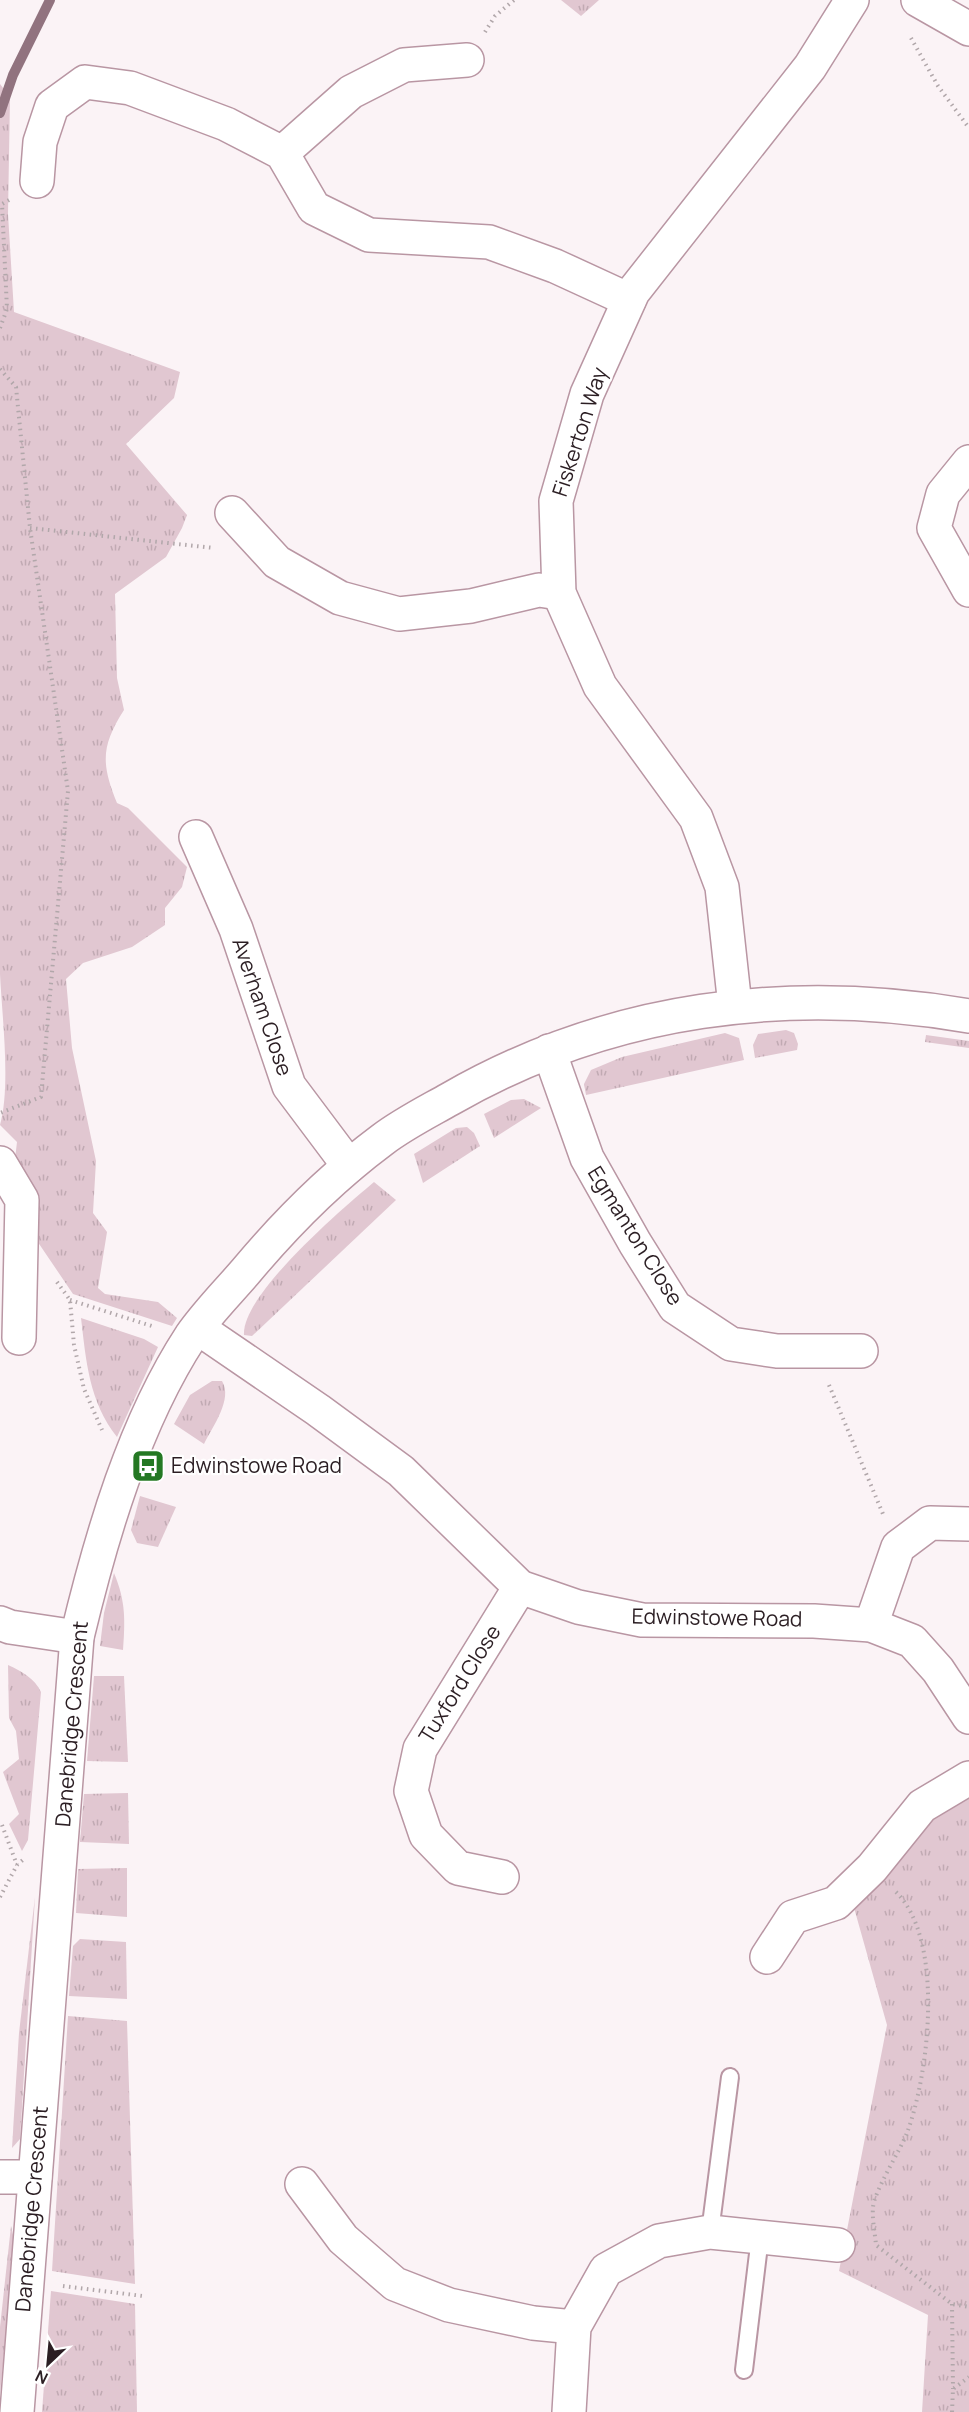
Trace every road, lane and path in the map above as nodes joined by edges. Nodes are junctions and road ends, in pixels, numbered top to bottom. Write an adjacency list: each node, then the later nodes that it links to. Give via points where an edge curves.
1 (514, 0): 6 (path, via 495,16)
2 (852, 0): 10 (street, Fiskerton Way, via 810,67)
3 (918, 0): 4 (street)
4 (969, 29)
5 (910, 37): 7 (path, via 938,86)
6 (467, 60): 8 (street, via 404,65 351,92)
7 (969, 128)
8 (282, 153): 9 (street, via 226,124 130,88 85,82 52,106 40,142); 10 (street, via 314,208 369,235 489,242 555,266)
9 (37, 182): 11 (path, via 2,204 7,309)
10 (629, 300): 18 (street, Fiskerton Way, via 587,394 556,501)
11 (0, 328)
12 (0, 369): 15 (path, via 16,387)
13 (969, 462): 17 (street, via 943,494 934,528)
14 (232, 513): 16 (street)
15 (30, 528): 16 (path, via 239,551); 23 (path, via 68,791 41,1097)
16 (262, 547): 18 (street, via 277,562 340,598 399,614 471,606 539,590)
17 (969, 590)
18 (559, 592): 20 (street, Fiskerton Way, via 600,686 696,818 722,887)
19 (196, 837): 25 (street, Averham Close, via 236,929 290,1086)
20 (735, 1006): 21 (street, Danebridge Crescent, via 849,1002); 22 (street, Danebridge Crescent, via 639,1022)
21 (969, 1016)
22 (549, 1051): 25 (street, Danebridge Crescent, via 481,1081 434,1108 384,1138); 30 (street, Egmanton Close, via 587,1158 675,1307 730,1344 777,1351)
23 (0, 1113)
24 (0, 1163): 29 (street, via 22,1200)
25 (349, 1166): 28 (street, Danebridge Crescent, via 282,1228)
26 (56, 1280): 27 (path)
27 (70, 1300): 28 (path); 32 (path, via 74,1345 84,1389 108,1442)
28 (194, 1332): 32 (street, Danebridge Crescent); 35 (street, Edwinstowe Road, via 318,1410 401,1471)
29 (10, 1340)
30 (814, 1351): 31 (street, Egmanton Close); 34 (path)
31 (861, 1351)
32 (128, 1464): 38 (street, Danebridge Crescent, via 93,1568)
33 (969, 1524): 34 (street, via 930,1523)
34 (898, 1547): 37 (street)
35 (520, 1587): 37 (street, Edwinstowe Road, via 578,1607 642,1620); 45 (street, Tuxford Close, via 420,1749 411,1791 426,1835 459,1868)
36 (0, 1623): 38 (street)
37 (871, 1625): 39 (street, Edwinstowe Road, via 912,1641 938,1670)
38 (77, 1637): 50 (street, Danebridge Crescent)
39 (969, 1717)
40 (969, 1778): 44 (street, via 922,1806)
41 (2, 1825): 43 (path)
42 (32, 1851): 43 (path)
43 (17, 1865): 46 (path)
44 (872, 1868): 47 (street, via 836,1903 793,1917); 57 (path, via 906,1901 924,1942 928,2001 925,2063 907,2133 873,2206 876,2245)
45 (502, 1877)
46 (0, 1898)
47 (767, 1958)
48 (730, 2077): 52 (lane)
49 (0, 2177): 50 (street)
50 (34, 2177): 55 (street, Danebridge Crescent)
51 (302, 2184): 59 (street, via 343,2239 395,2284 449,2306)
52 (710, 2232): 53 (street); 59 (street, via 659,2241 606,2270)
53 (760, 2237): 54 (street); 60 (lane)
54 (838, 2245)
55 (26, 2281): 56 (path); 63 (street, Danebridge Crescent)
56 (143, 2296)
57 (952, 2304): 58 (path); 62 (path)
58 (969, 2307)
59 (574, 2327): 64 (street)
60 (744, 2370)
61 (969, 2377): 62 (path)
62 (953, 2389): 65 (path)
63 (17, 2412)
64 (568, 2412)
65 (952, 2412)

